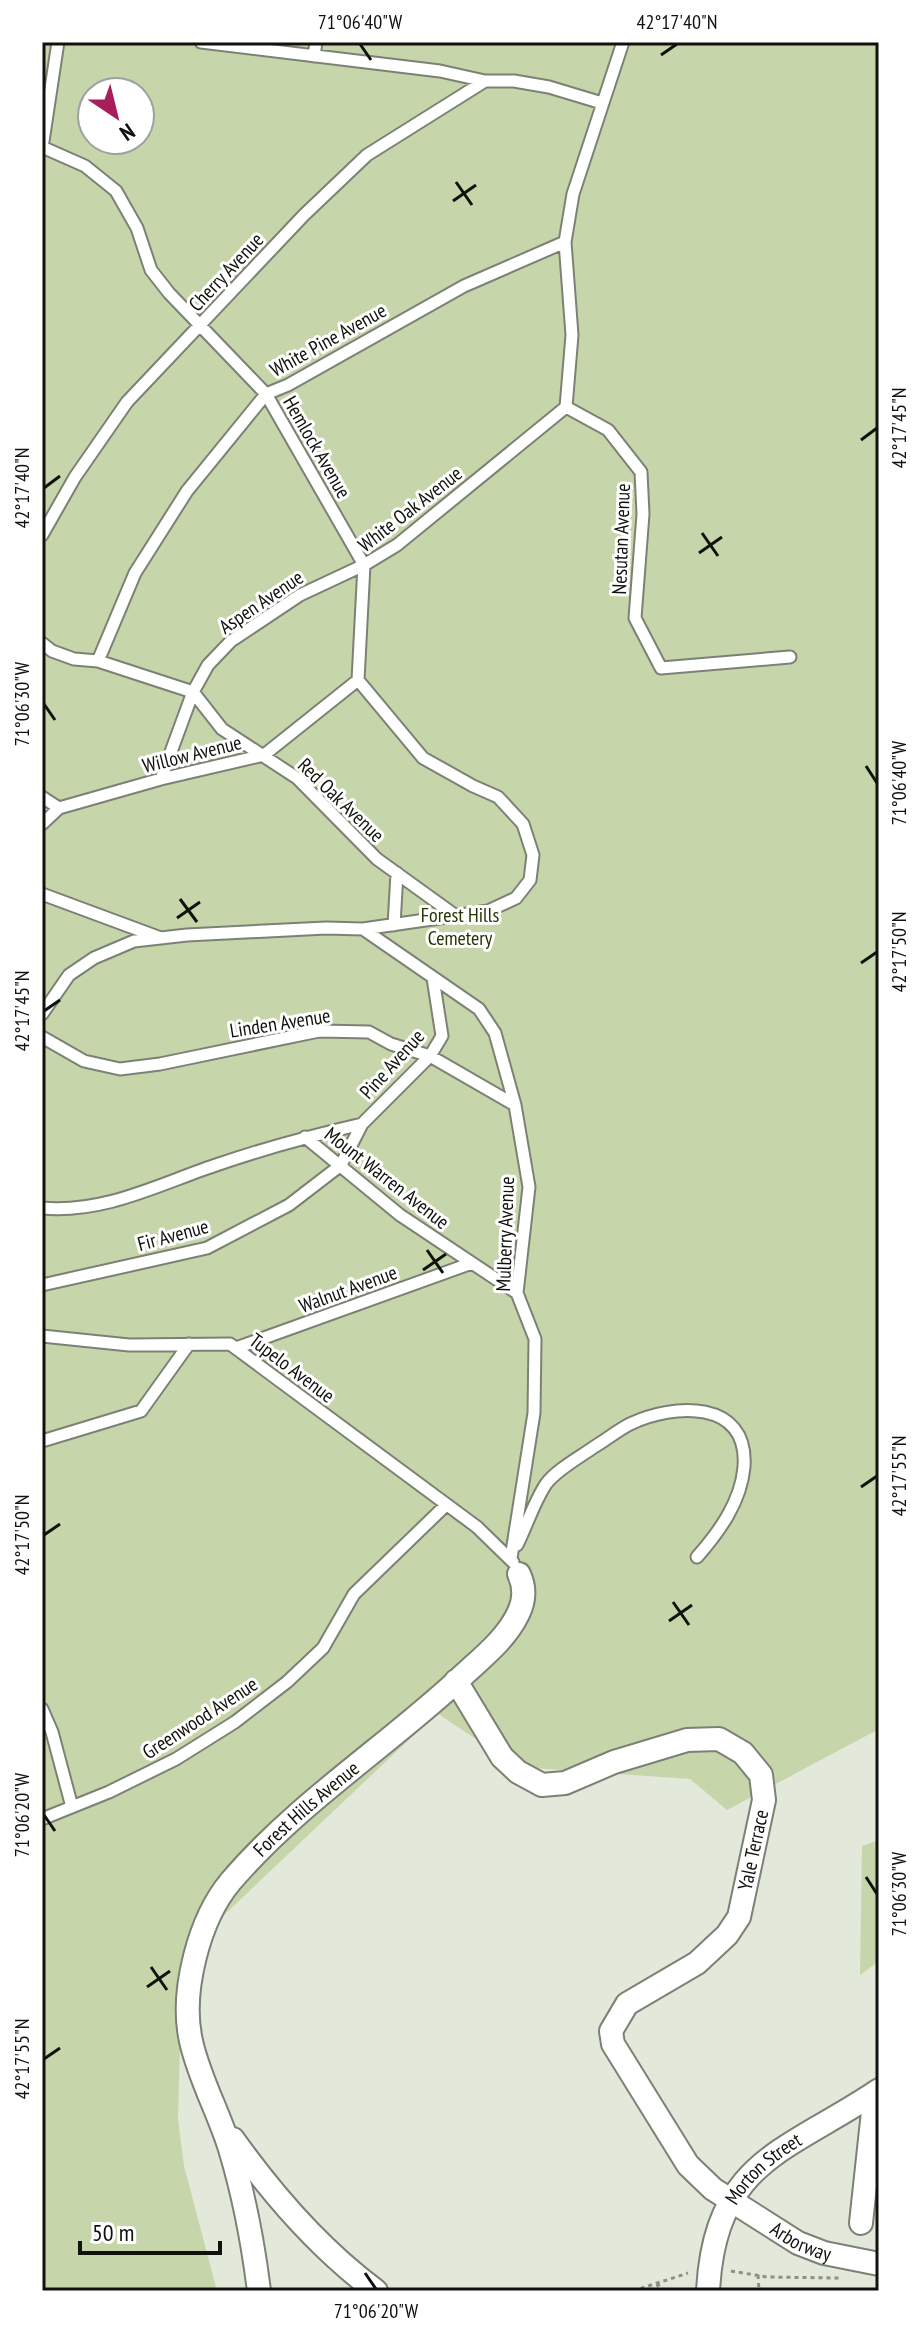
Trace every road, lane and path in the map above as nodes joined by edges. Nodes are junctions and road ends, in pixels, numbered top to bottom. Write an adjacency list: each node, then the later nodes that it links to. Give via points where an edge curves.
1 (58, 42): 8 (lane)
2 (201, 42): 5 (lane)
3 (316, 42): 5 (lane)
4 (623, 42): 7 (lane)
5 (314, 56): 6 (lane)
6 (485, 81): 7 (lane, via 538,85); 10 (lane, Cherry Avenue, via 367,155)
7 (602, 103): 9 (lane, via 573,194)
8 (42, 148): 10 (lane, Hemlock Avenue, via 85,166 116,191 137,228 151,270)
9 (565, 242): 11 (lane, White Pine Avenue, via 464,286); 12 (lane, via 572,335)
10 (201, 326): 11 (lane, Hemlock Avenue); 13 (lane, Cherry Avenue, via 127,402)
11 (266, 394): 14 (lane, Hemlock Avenue); 17 (lane, White Pine Avenue, via 187,491 135,573)
12 (566, 407): 14 (lane, White Oak Avenue, via 397,545); 16 (lane, Nesutan Avenue, via 608,430 641,472 635,618 661,668)
13 (42, 535)
14 (364, 565): 18 (lane, White Oak Avenue); 19 (lane, Aspen Avenue, via 300,595 231,641 208,665)
15 (42, 643): 17 (lane, via 74,659)
16 (790, 657)
17 (98, 661): 19 (lane)
18 (358, 680): 20 (lane, Willow Avenue); 28 (lane, via 423,758 498,797 523,824 533,855 530,880 516,898 488,911)
19 (193, 692): 20 (lane, Red Oak Avenue, via 222,729); 21 (lane, Aspen Avenue)
20 (264, 755): 21 (lane, Willow Avenue); 25 (lane, Red Oak Avenue, via 297,778)
21 (161, 779): 23 (lane, Willow Avenue)
22 (42, 797): 23 (lane)
23 (59, 808): 24 (lane, Willow Avenue)
24 (42, 824)
25 (397, 873): 28 (lane, Red Oak Avenue); 29 (lane)
26 (42, 884): 27 (lane)
27 (46, 895): 31 (lane)
28 (456, 916): 29 (lane)
29 (394, 925): 30 (lane)
30 (363, 929): 31 (lane); 32 (lane, Mulberry Avenue)
31 (160, 938): 33 (lane, via 134,941 94,958 69,975)
32 (433, 978): 35 (lane, Pine Avenue, via 442,1036); 36 (lane, Mulberry Avenue, via 479,1009 495,1033)
33 (42, 1014)
34 (42, 1037): 35 (lane, Linden Avenue, via 84,1061 120,1069 319,1031 369,1032)
35 (430, 1056): 36 (lane, Linden Avenue); 37 (lane, Pine Avenue)
36 (515, 1105): 43 (lane, Mulberry Avenue, via 529,1187)
37 (362, 1124): 38 (lane, Pine Avenue); 39 (lane, Pine Avenue)
38 (305, 1137): 39 (lane, Mount Warren Avenue); 40 (lane, Mount Warren Avenue, via 153,1190 70,1211)
39 (341, 1165): 41 (lane, Mount Warren Avenue, via 400,1215); 42 (lane, Fir Avenue, via 289,1205 207,1248)
40 (42, 1208)
41 (472, 1263): 43 (lane, Mount Warren Avenue); 46 (lane, Walnut Avenue)
42 (42, 1285)
43 (517, 1293): 50 (lane, Mulberry Avenue, via 535,1339 534,1413)
44 (42, 1336): 45 (lane, Tupelo Avenue, via 129,1345)
45 (189, 1344): 46 (lane, Tupelo Avenue); 47 (lane, via 141,1411)
46 (236, 1348): 48 (lane, Tupelo Avenue)
47 (42, 1441)
48 (446, 1505): 50 (lane, Tupelo Avenue, via 477,1527); 53 (lane, Greenwood Avenue, via 354,1594 323,1648 287,1682 176,1759)
49 (697, 1557): 50 (lane, via 735,1502 744,1466 739,1436 720,1415 686,1409 631,1423 547,1482)
50 (515, 1566): 51 (street, Forest Hills Avenue, via 524,1596 518,1614 499,1642)
51 (456, 1681): 56 (street, Forest Hills Avenue, via 294,1815 229,1883 204,1924 191,1967 191,2039); 57 (street, Yale Terrace, via 502,1757 542,1785 565,1783 687,1740 719,1739 743,1753 761,1775 764,1800 739,1917 697,1963 627,2004 611,2031 613,2044 688,2165)
52 (42, 1709): 53 (lane)
53 (72, 1807): 54 (lane, Greenwood Avenue)
54 (42, 1819)
55 (877, 2092): 57 (street, Morton Street, via 760,2164); 58 (street)
56 (216, 2110): 65 (street, Forest Hills Avenue, via 243,2196); 66 (street, Forest Hills Avenue, via 268,2185)
57 (730, 2201): 59 (street, Arborway, via 798,2243); 63 (street, Morton Street)
58 (861, 2223)
59 (879, 2264)
60 (723, 2272): 61 (path, Arborway)
61 (758, 2275): 62 (path, Arborway); 69 (path)
62 (847, 2278)
63 (702, 2283): 64 (path, via 689,2273)
64 (656, 2287): 67 (path); 68 (path)
65 (259, 2291)
66 (376, 2291)
67 (633, 2291)
68 (650, 2291)
69 (759, 2291)

